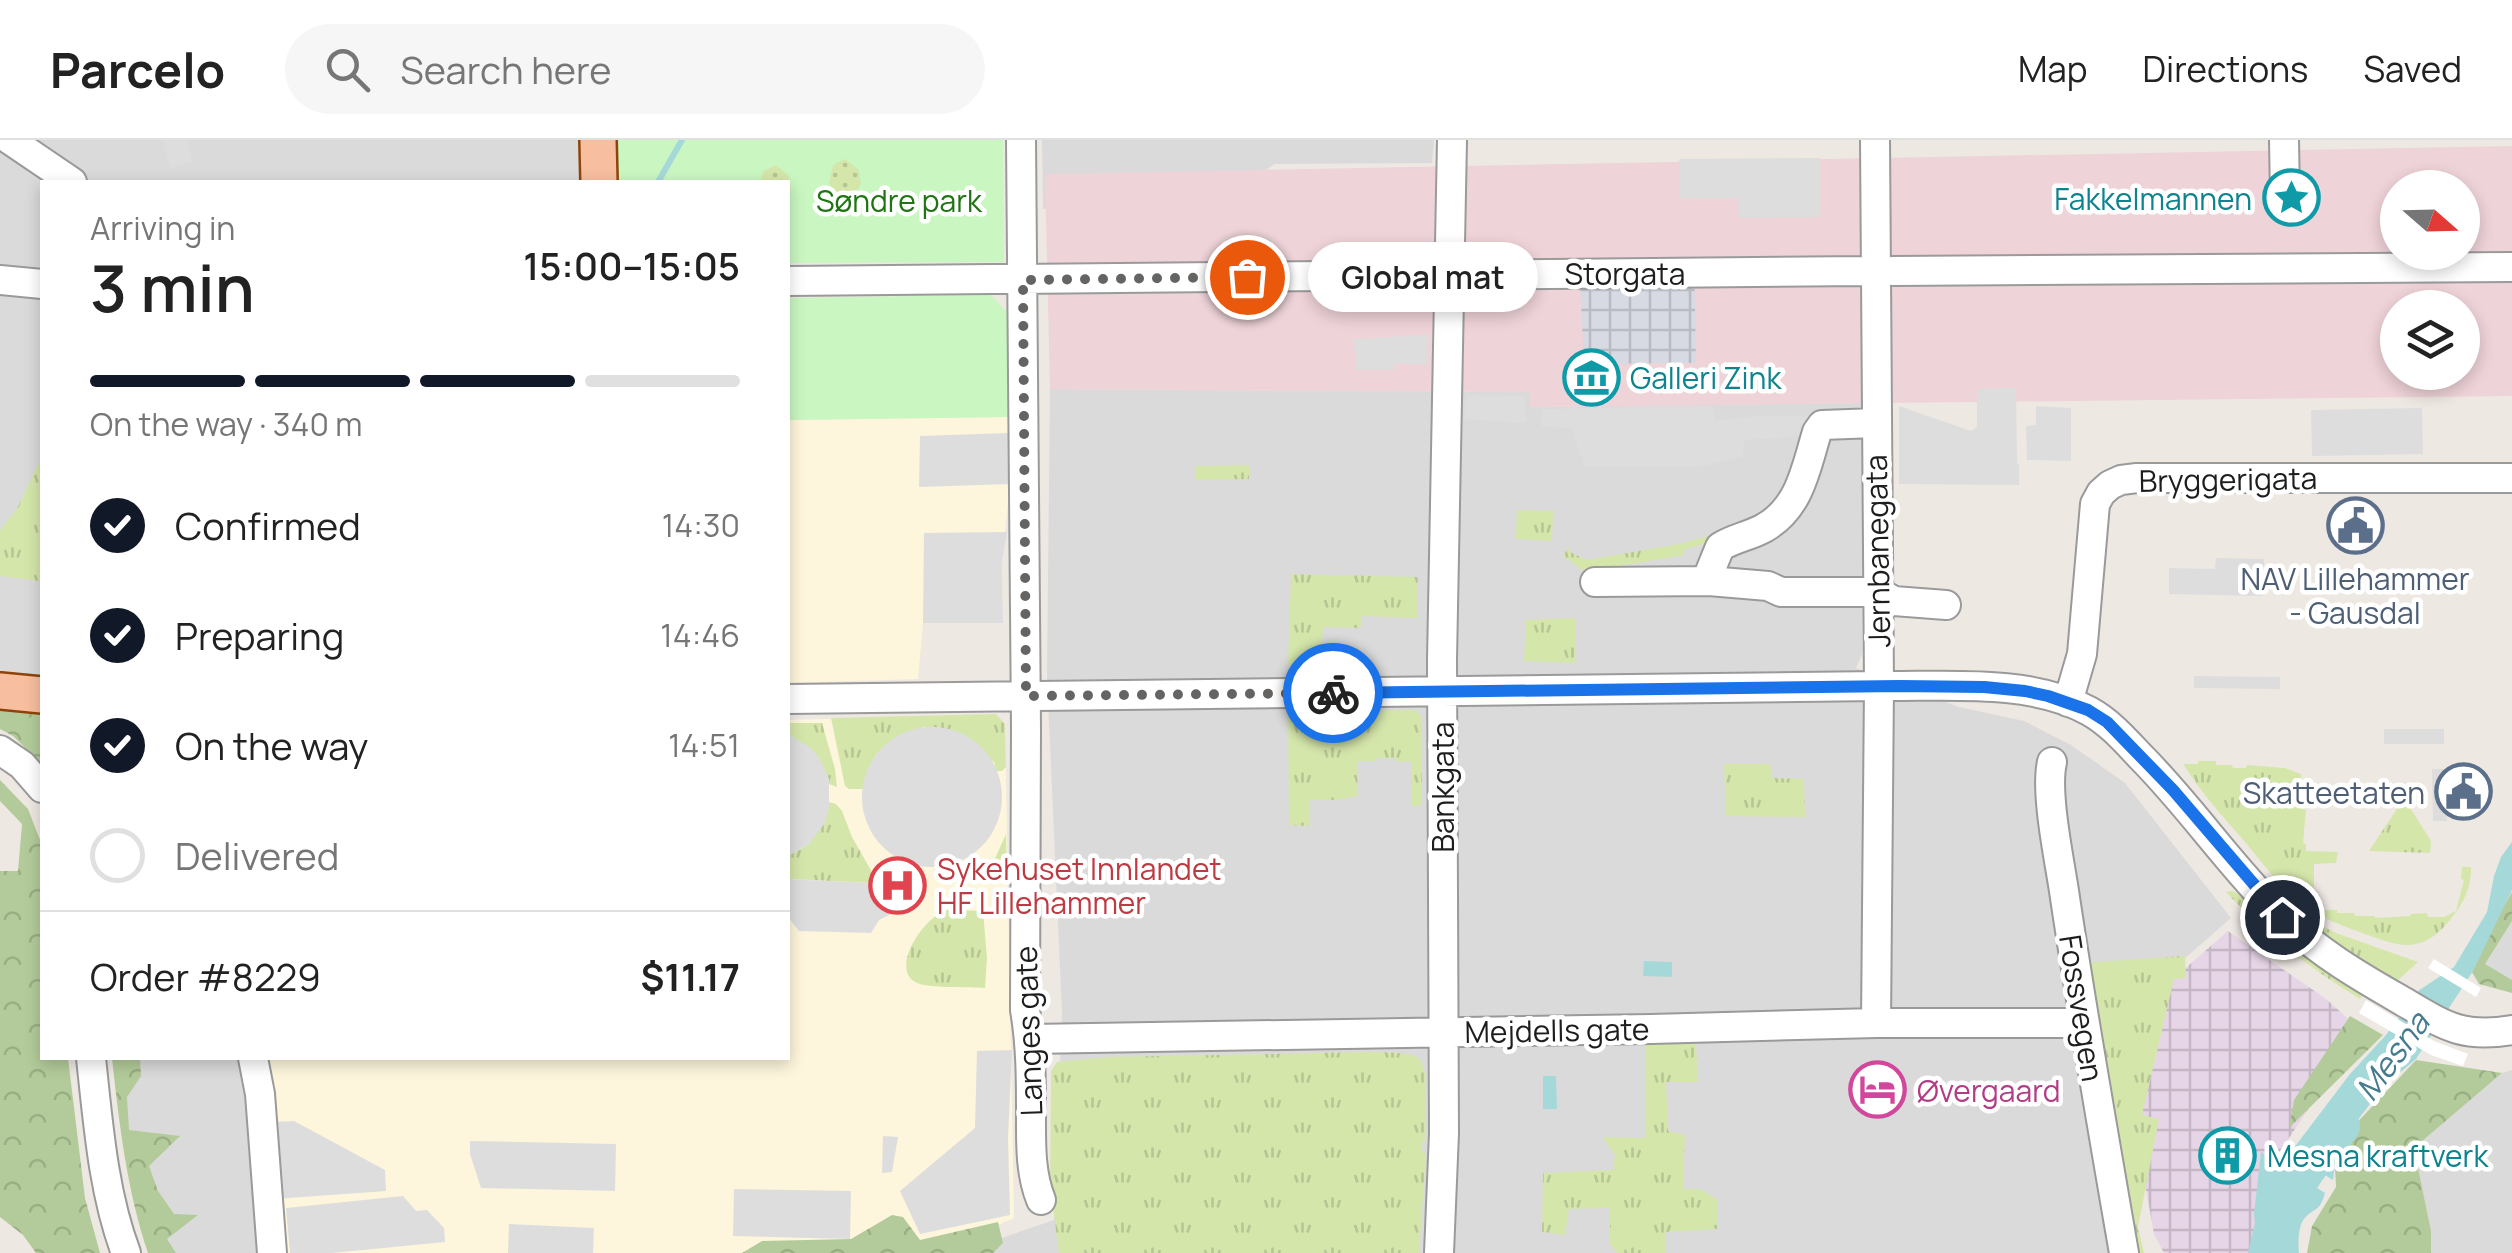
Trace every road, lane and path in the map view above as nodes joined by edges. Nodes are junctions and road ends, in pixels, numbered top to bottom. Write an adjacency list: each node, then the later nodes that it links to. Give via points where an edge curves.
1 (53, 140): 7 (street)
2 (598, 140): 9 (main road)
3 (1021, 140): 15 (street, Langes gate)
4 (1452, 140): 13 (street, Bankgata)
5 (1875, 140): 12 (street, Jernbanegata)
6 (2284, 140): 10 (street)
7 (18, 146): 8 (street)
8 (69, 180)
9 (599, 180)
10 (2285, 196)
11 (2512, 267): 12 (street, Storgata)
12 (1877, 271): 13 (street, Storgata); 18 (street, Jernbanegata)
13 (1449, 274): 15 (street, Storgata); 26 (street, Bankgata)
14 (0, 280): 17 (street)
15 (1023, 280): 16 (street, Storgata); 28 (street, Langes gate)
16 (790, 281)
17 (40, 284)
18 (1876, 423): 20 (street, via 1822,425 1786,511 1720,547); 22 (street, Jernbanegata)
19 (2512, 478): 30 (street, Bryggerigata, via 2121,480 2094,504 2082,654)
20 (1709, 581): 21 (street); 22 (street, via 1781,592)
21 (1595, 582)
22 (1878, 592): 23 (street, via 1894,601); 24 (street, Jernbanegata)
23 (1946, 605)
24 (1879, 686): 26 (street); 30 (street, via 1984,687); 34 (street, Jernbanegata)
25 (0, 691): 27 (main road)
26 (1442, 692): 28 (street); 36 (street, Bankgata)
27 (40, 695)
28 (1026, 696): 29 (street); 38 (street, Langes gate)
29 (790, 699)
30 (2068, 702): 37 (street, via 2107,722 2282,917 2319,948 2442,1024)
31 (0, 750): 33 (street)
32 (2052, 762): 35 (street, Fossvegen, via 2056,838)
33 (40, 786)
34 (1876, 1022): 35 (street, Mejdells gate); 36 (street, Mejdells gate)
35 (2084, 1022): 45 (street, Fossvegen)
36 (1443, 1031): 38 (street, Mejdells gate); 44 (street, Bankgata)
37 (2501, 1032)
38 (1030, 1039): 41 (street, Langes gate, via 1031,1152)
39 (91, 1060): 42 (street, via 108,1184)
40 (253, 1060): 43 (street)
41 (1042, 1200)
42 (126, 1253)
43 (272, 1253)
44 (1439, 1253)
45 (2124, 1253)

